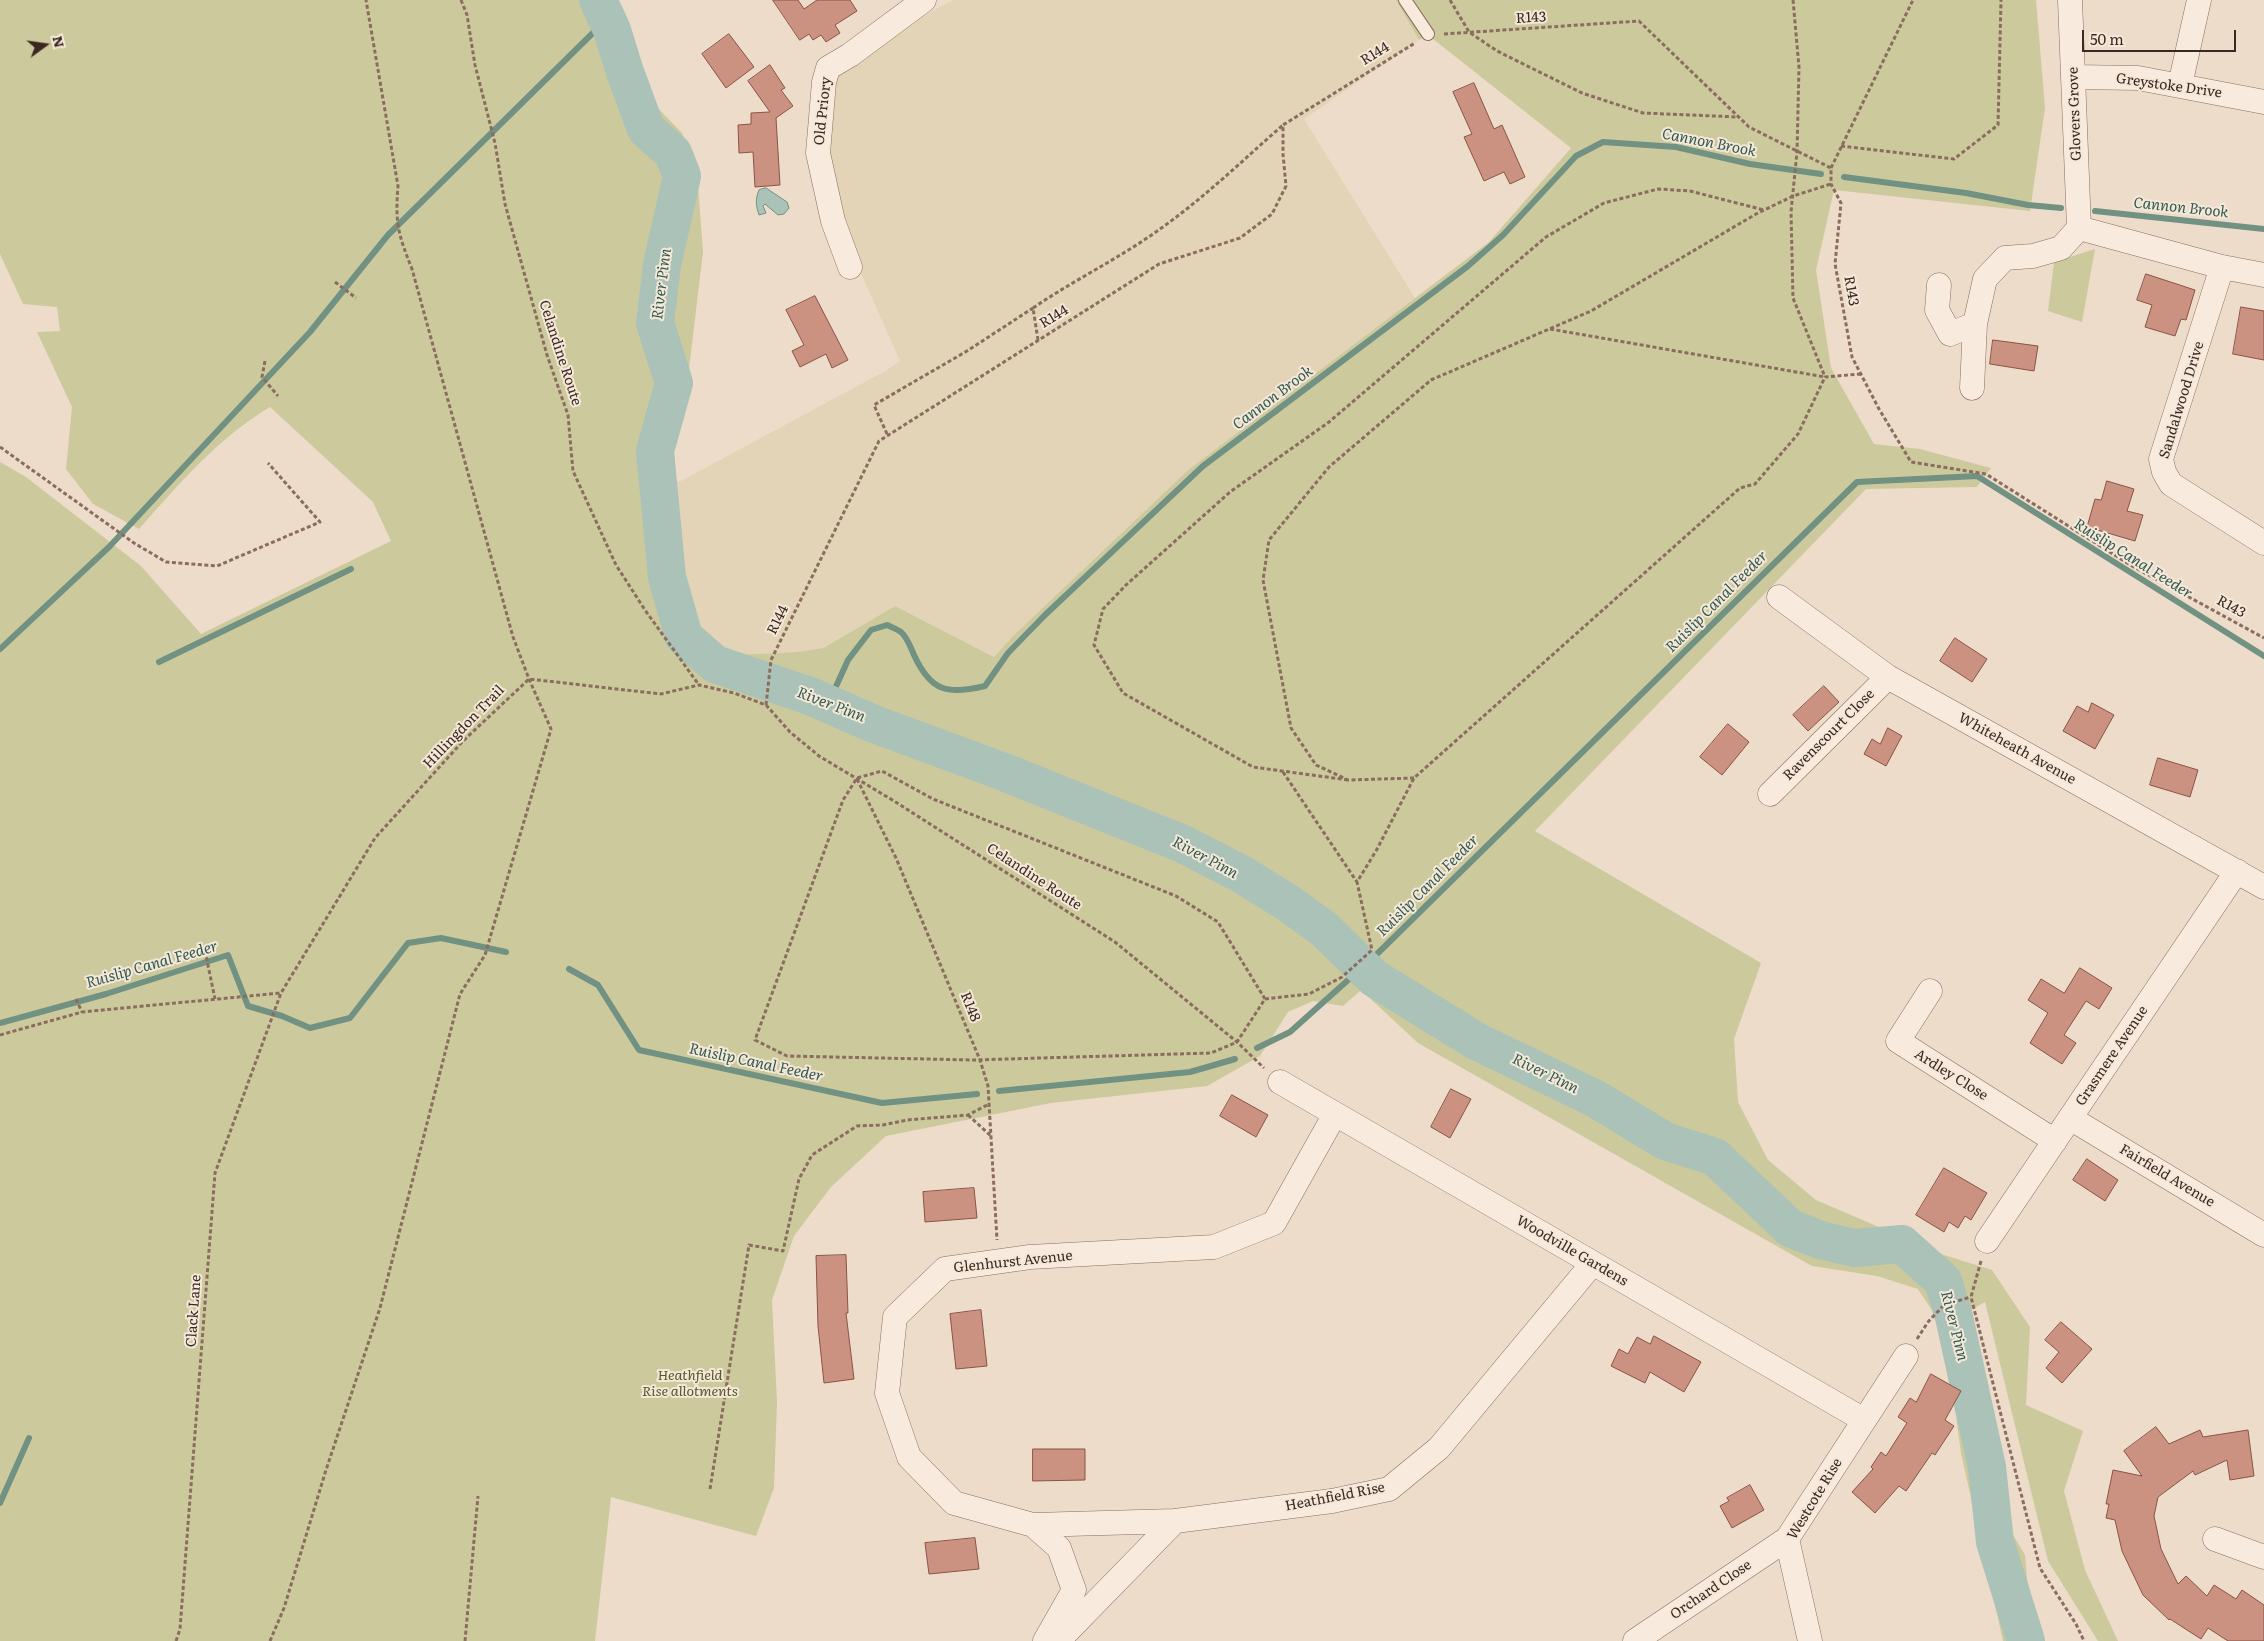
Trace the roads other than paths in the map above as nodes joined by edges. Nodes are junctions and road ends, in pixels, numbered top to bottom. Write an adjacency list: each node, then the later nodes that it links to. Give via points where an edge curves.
1 (924, 0): 10 (street, Old Priory, via 828,68 824,82 818,154 832,221)
2 (1405, 0): 5 (lane)
3 (2070, 0): 6 (street, Glovers Grove)
4 (2199, 0): 7 (street)
5 (1428, 34)
6 (2074, 77): 7 (street, Greystoke Drive, via 2138,78); 9 (street, Glovers Grove)
7 (2180, 85): 8 (street, Greystoke Drive)
8 (2264, 102)
9 (2079, 228): 11 (street); 14 (street, via 2061,248 2033,256 2005,258 1985,280)
10 (850, 267)
11 (2222, 267): 12 (street); 16 (street, Sandalwood Drive, via 2162,459 2164,472 2171,484)
12 (2264, 276)
13 (1939, 285): 14 (street, via 1936,310 1950,334)
14 (1975, 324): 15 (street)
15 (1972, 388)
16 (2264, 543)
17 (1779, 597): 18 (street, Whiteheath Avenue)
18 (1888, 677): 19 (street, Ravenscourt Close); 20 (street, Whiteheath Avenue)
19 (1770, 794)
20 (2237, 871): 21 (street, Whiteheath Avenue); 25 (street, Grasmere Avenue)
21 (2264, 887)
22 (1930, 991): 26 (street, Ardley Close, via 1898,1041)
23 (1280, 1082): 24 (street, Woodville Gardens)
24 (1335, 1114): 29 (street, Woodville Gardens); 33 (street, Glenhurst Avenue, via 1274,1223 1214,1247 1030,1257 945,1269 894,1317 887,1393 909,1458 954,1503)
25 (2070, 1118): 26 (street, Grasmere Avenue); 27 (street, Fairfield Avenue)
26 (2055, 1141): 28 (street, Grasmere Avenue)
27 (2264, 1234)
28 (1987, 1241)
29 (1593, 1264): 31 (street, Woodville Gardens); 32 (street, Heathfield Rise, via 1439,1448 1389,1489 1332,1501)
30 (1906, 1356): 31 (street)
31 (1864, 1420): 34 (street, Westcote Rise)
32 (1175, 1521): 33 (street, Glenhurst Avenue); 38 (street)
33 (1033, 1524): 37 (street, via 1059,1548 1074,1590)
34 (1787, 1539): 39 (street, Orchard Close); 40 (street, Westcote Rise)
35 (2215, 1539): 36 (street)
36 (2264, 1557)
37 (1045, 1641)
38 (1058, 1641)
39 (1635, 1641)
40 (1810, 1641)

